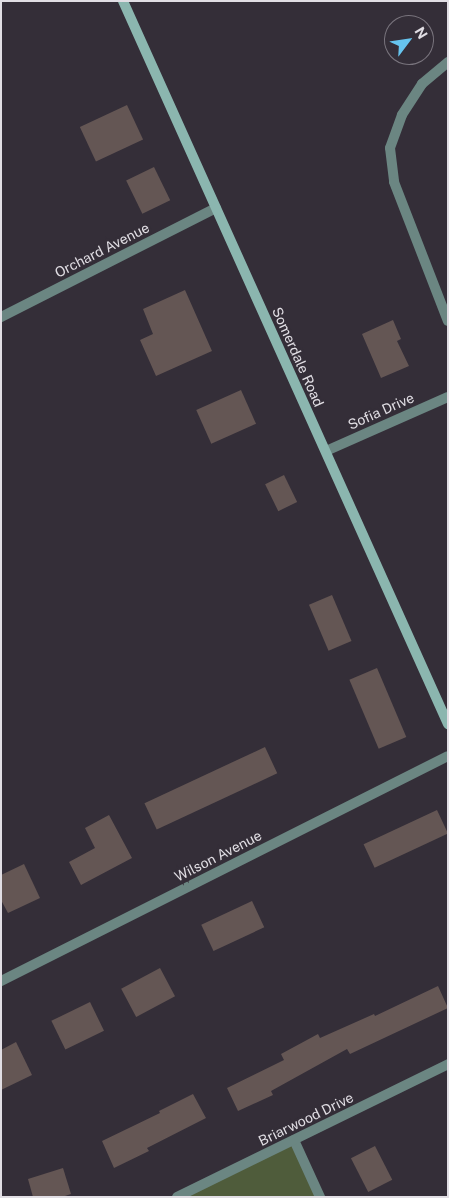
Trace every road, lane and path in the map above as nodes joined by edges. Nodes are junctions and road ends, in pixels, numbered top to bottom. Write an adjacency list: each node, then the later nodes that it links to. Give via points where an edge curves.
1 (123, 1): 3 (main road, Somerdale Road)
2 (448, 62): 5 (street, via 422,84 402,115 390,148 394,182)
3 (216, 208): 4 (street, Orchard Avenue); 7 (main road, Somerdale Road)
4 (1, 317)
5 (448, 321)
6 (448, 397): 7 (street, Sofia Drive)
7 (326, 451): 8 (main road, Somerdale Road)
8 (448, 724)
9 (448, 756): 10 (street, Wilson Avenue)
10 (1, 981)
11 (448, 1064): 12 (street, Briarwood Drive)
12 (294, 1140): 13 (street, Briarwood Drive); 14 (street)
13 (176, 1197)
14 (320, 1197)

